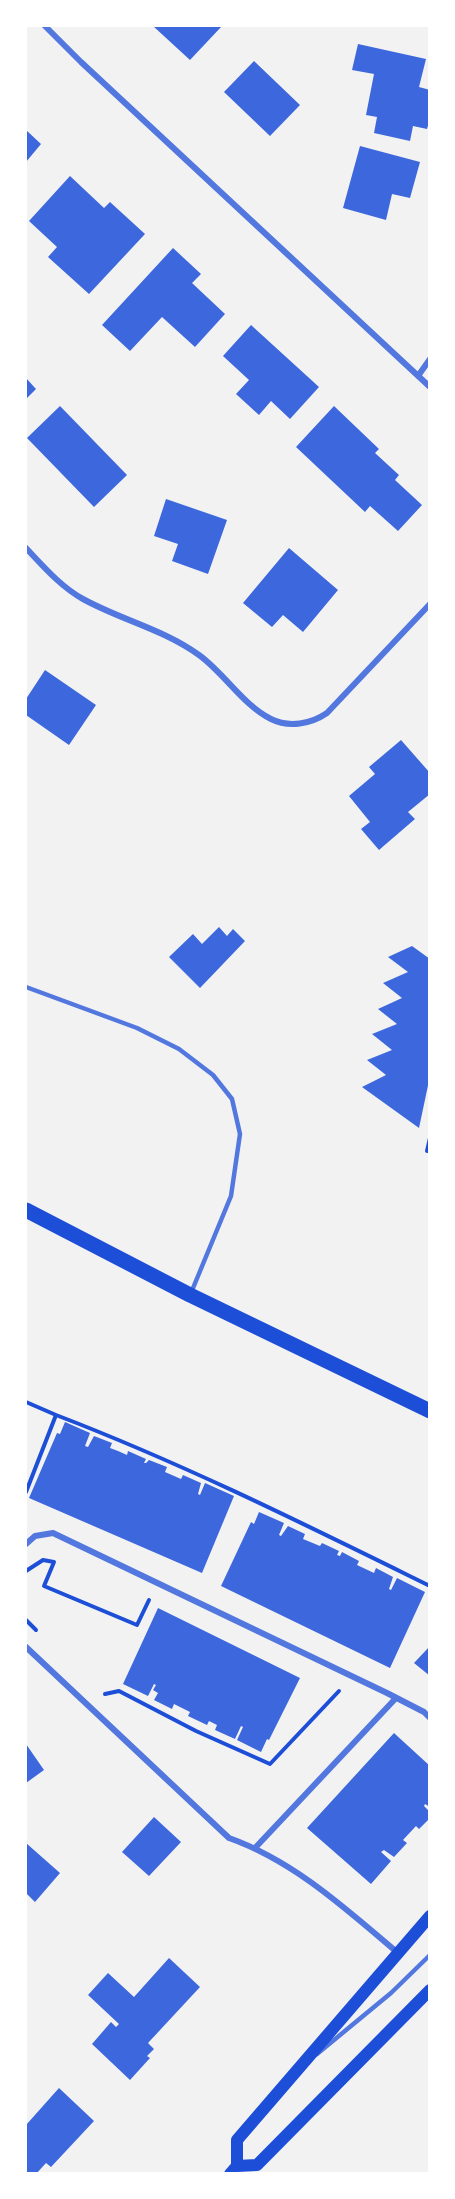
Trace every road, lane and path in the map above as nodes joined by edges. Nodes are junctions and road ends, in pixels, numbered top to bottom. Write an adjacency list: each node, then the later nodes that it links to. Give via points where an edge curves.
1 (45, 26): 3 (street)
2 (429, 359): 3 (street)
3 (418, 376): 4 (street)
4 (429, 387)
5 (26, 548): 6 (street, via 81,598 186,646 260,711 289,723 310,722 327,713)
6 (429, 604)
7 (26, 987): 11 (lane, via 179,1049 213,1075 232,1099 240,1134 231,1196)
8 (429, 1138): 9 (path)
9 (427, 1151)
10 (26, 1210): 11 (main road)
11 (190, 1295): 13 (main road)
12 (26, 1402): 14 (path)
13 (429, 1411)
14 (56, 1415): 15 (path); 18 (path, via 249,1497)
15 (26, 1492)
16 (26, 1544): 25 (street, via 35,1536 53,1533)
17 (26, 1571): 19 (path, via 43,1560 54,1562 44,1586 137,1625)
18 (429, 1586)
19 (149, 1601)
20 (26, 1620): 21 (path)
21 (42, 1635)
22 (26, 1647): 27 (street, via 229,1838)
23 (98, 1688): 24 (path, via 106,1695 119,1691 270,1764)
24 (338, 1692)
25 (396, 1698): 26 (street); 27 (street)
26 (429, 1718)
27 (255, 1848): 29 (street, via 290,1867)
28 (429, 1916): 29 (main road)
29 (398, 1953): 32 (main road)
30 (429, 1954): 32 (lane, via 391,1993)
31 (429, 1990): 33 (main road, via 257,2165)
32 (297, 2072): 33 (main road, via 237,2140)
33 (233, 2170)

